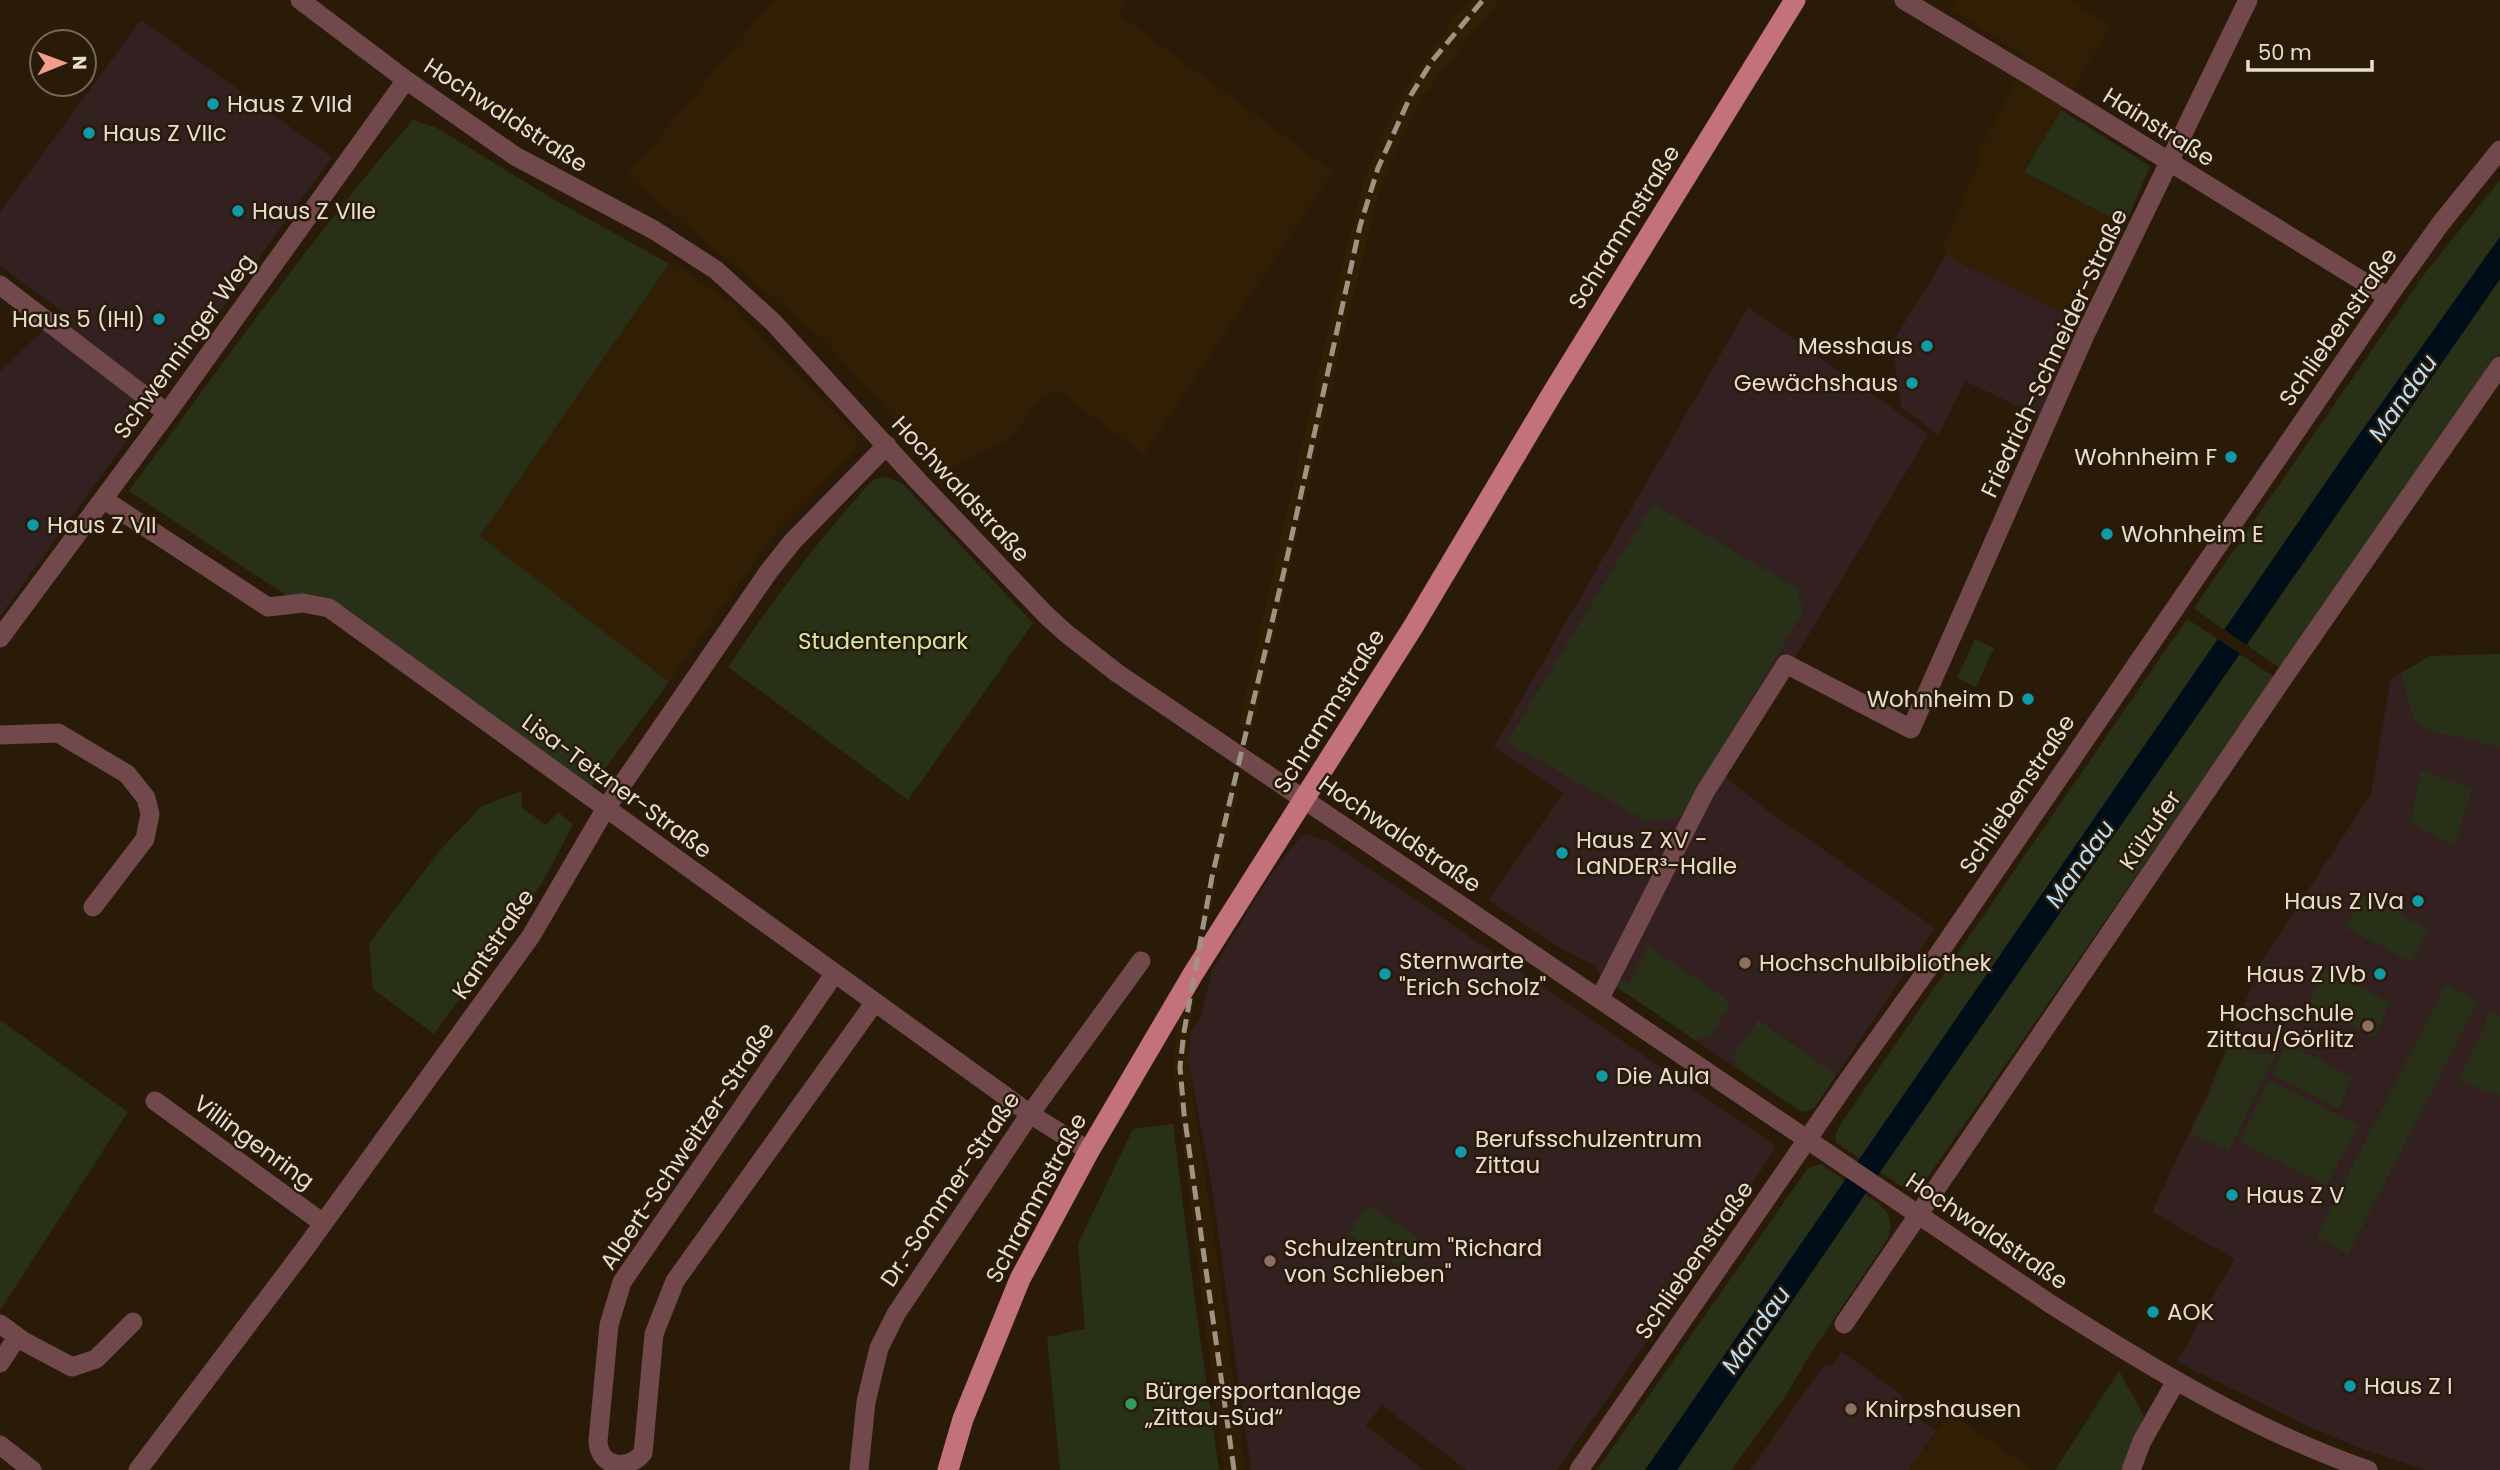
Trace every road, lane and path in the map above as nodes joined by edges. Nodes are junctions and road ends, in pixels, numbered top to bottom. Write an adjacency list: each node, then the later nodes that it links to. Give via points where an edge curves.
1 (300, 0): 5 (street, Hochwaldstraße)
2 (1795, 0): 16 (main road, Schrammstraße)
3 (1904, 0): 7 (street, Hainstraße)
4 (2248, 0): 7 (street, Friedrich-Schneider-Straße)
5 (406, 80): 11 (street, Schwenninger Weg); 12 (street, Hochwaldstraße, via 515,156 654,230 716,270 774,322)
6 (2500, 150): 9 (street, Schliebenstraße)
7 (2170, 163): 9 (street, Hainstraße); 21 (street, Friedrich-Schneider-Straße, via 2087,333 1911,729 1786,664 1705,792)
8 (0, 285): 11 (street)
9 (2388, 297): 25 (street, Schliebenstraße)
10 (2500, 366): 27 (street, Külzufer)
11 (167, 413): 13 (street, Schwenninger Weg)
12 (887, 445): 16 (street, Hochwaldstraße, via 1067,634); 17 (street, Kantstraße, via 769,571)
13 (103, 499): 14 (street, Schwenninger Weg); 17 (street, Lisa-Tetzner-Straße, via 268,607 303,603 329,608)
14 (0, 638)
15 (0, 735): 18 (street, via 58,733 127,774 146,798 150,814 145,839)
16 (1304, 799): 21 (street, Hochwaldstraße); 26 (main road, Schrammstraße, via 1193,974)
17 (606, 808): 20 (street, Lisa-Tetzner-Straße); 28 (street, Kantstraße, via 531,936)
18 (93, 907)
19 (1141, 961): 24 (street, Dr.-Sommer-Straße)
20 (835, 973): 22 (street, Lisa-Tetzner-Straße); 22 (street, Albert-Schweitzer-Straße, via 622,1282 609,1325 598,1441 606,1463 627,1467 643,1453 654,1334 675,1281)
21 (1600, 998): 25 (street, Hochwaldstraße)
22 (875, 1002): 24 (street, Lisa-Tetzner-Straße)
23 (155, 1101): 28 (street, Villingenring)
24 (1030, 1114): 26 (street, Lisa-Tetzner-Straße); 38 (street, Dr.-Sommer-Straße, via 890,1325 879,1348 866,1402)
25 (1808, 1139): 27 (street, Hochwaldstraße); 40 (street, Schliebenstraße)
26 (1089, 1151): 39 (main road, Schrammstraße, via 1020,1279 963,1419)
27 (1918, 1214): 31 (street, Külzufer); 34 (street, Hochwaldstraße, via 2049,1303)
28 (323, 1223): 37 (street, Kantstraße)
29 (133, 1322): 32 (street, via 96,1359 72,1367)
30 (0, 1324): 32 (street)
31 (1844, 1324)
32 (17, 1337): 33 (street)
33 (0, 1363)
34 (2176, 1381): 41 (street); 42 (street, Hochwaldstraße, via 2288,1438)
35 (0, 1445): 36 (street)
36 (32, 1470)
37 (138, 1470)
38 (859, 1470)
39 (948, 1470)
40 (1580, 1470)
41 (2131, 1470)
42 (2368, 1470)

